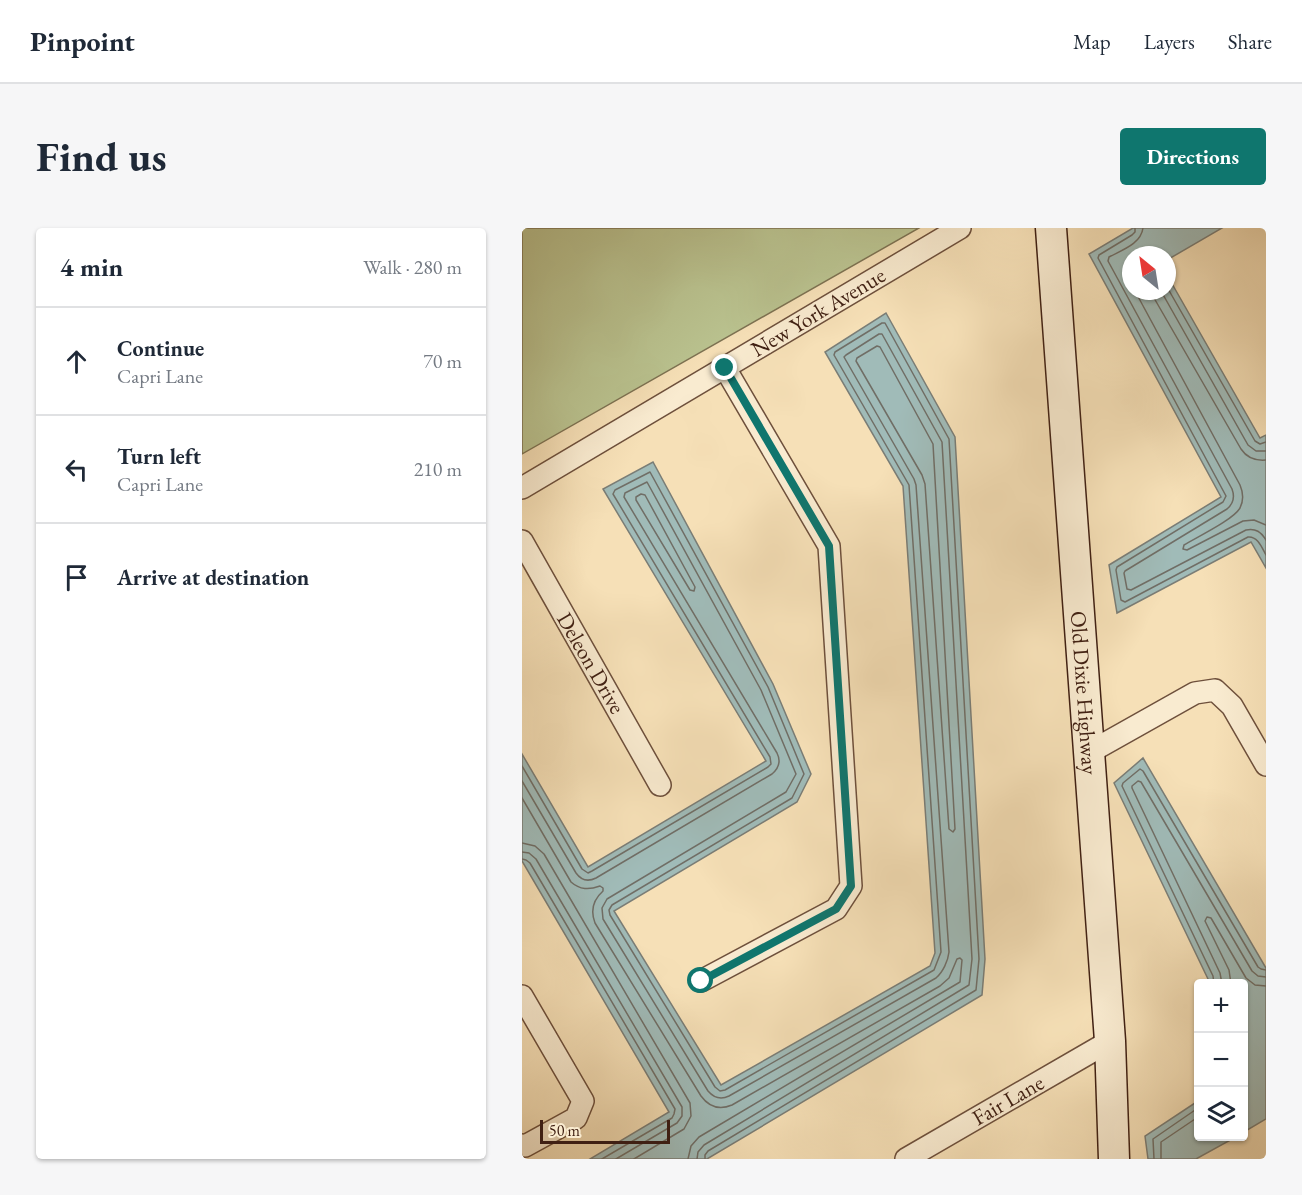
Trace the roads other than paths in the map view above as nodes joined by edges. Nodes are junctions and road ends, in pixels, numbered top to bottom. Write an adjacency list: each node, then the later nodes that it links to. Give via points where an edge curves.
1 (960, 228): 3 (street, New York Avenue)
2 (1051, 228): 6 (street, Old Dixie Highway)
3 (725, 368): 4 (street, New York Avenue); 9 (street, via 829,546 851,886 836,909)
4 (522, 488)
5 (522, 541): 8 (street, Deleon Drive)
6 (1090, 752): 7 (street, via 1196,693 1215,690 1232,706); 11 (street, Old Dixie Highway)
7 (1266, 765)
8 (660, 785)
9 (701, 981)
10 (522, 996): 12 (street, via 583,1101 576,1118)
11 (1110, 1041): 13 (street, Fair Lane); 14 (street, Old Dixie Highway)
12 (522, 1145)
13 (906, 1159)
14 (1114, 1159)

